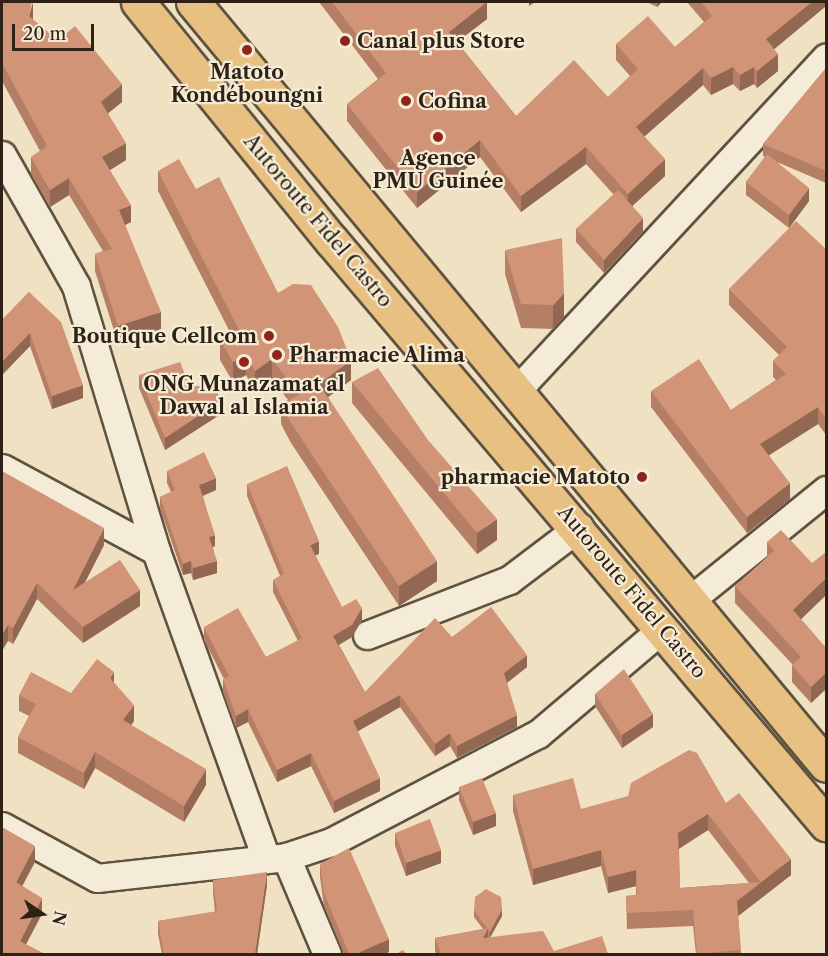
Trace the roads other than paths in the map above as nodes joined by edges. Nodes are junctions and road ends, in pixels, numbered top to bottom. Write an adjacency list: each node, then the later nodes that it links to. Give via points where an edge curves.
1 (138, 2): 8 (highway, Autoroute Fidel Castro, via 331,240)
2 (193, 2): 5 (highway, Autoroute Fidel Castro)
3 (826, 58): 5 (street)
4 (2, 154): 9 (street, via 76,286)
5 (517, 390): 10 (highway, Autoroute Fidel Castro)
6 (2, 468): 9 (street)
7 (826, 490): 10 (street)
8 (579, 527): 11 (highway, Autoroute Fidel Castro); 12 (street, via 509,580)
9 (156, 551): 16 (street)
10 (690, 600): 13 (highway, Autoroute Fidel Castro)
11 (662, 629): 14 (highway, Autoroute Fidel Castro); 16 (street, via 538,734 331,842)
12 (367, 634)
13 (826, 765)
14 (826, 824)
15 (2, 826): 16 (street, via 97,878)
16 (276, 858): 17 (street)
17 (327, 954)

